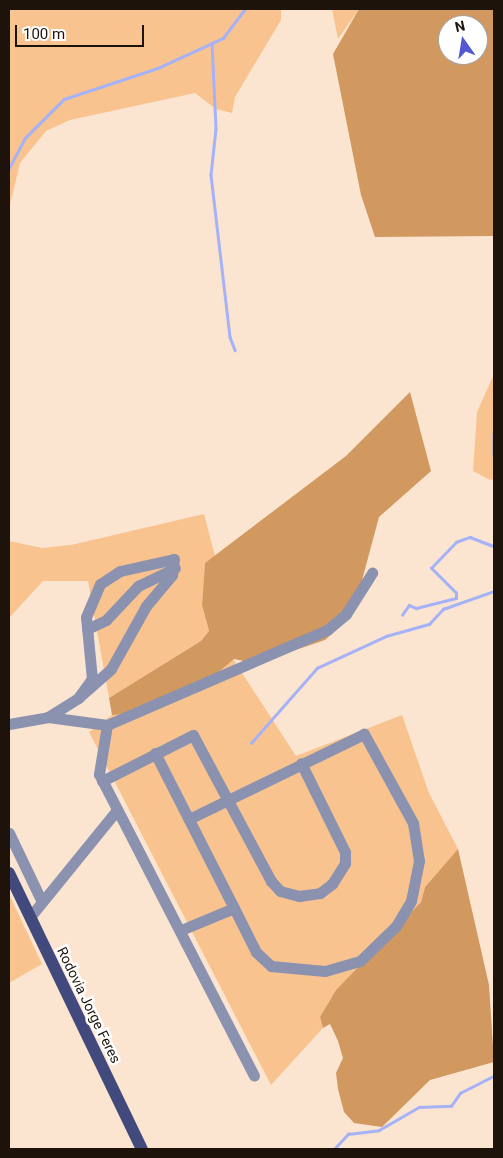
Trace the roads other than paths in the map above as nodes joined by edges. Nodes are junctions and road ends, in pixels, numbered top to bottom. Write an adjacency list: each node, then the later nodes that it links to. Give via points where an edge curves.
1 (175, 568): 3 (street, via 129,593 106,620); 3 (street, via 174,559 168,558 104,579 91,599); 4 (street, via 143,612 111,669)
2 (372, 574): 7 (street, via 346,614 327,630)
3 (87, 629): 4 (street, via 93,674)
4 (78, 698): 5 (street)
5 (48, 717): 6 (street); 7 (street)
6 (9, 724)
7 (107, 725): 10 (street, via 98,765)
8 (155, 753): 10 (street); 11 (street, via 193,735); 13 (street)
9 (301, 763): 11 (street); 11 (street, via 346,852 341,873 320,893 299,896 280,891); 17 (street, via 356,736 368,736 413,824 419,862 411,901 375,949 360,961 325,971 271,966 256,952)
10 (102, 781): 12 (street)
11 (229, 799): 13 (street)
12 (117, 810): 16 (street); 19 (street)
13 (189, 819): 17 (street)
14 (9, 833): 16 (street)
15 (9, 876): 18 (main road, Rodovia Jorge Feres)
16 (42, 902): 18 (street)
17 (234, 908): 19 (street)
18 (30, 917): 21 (main road, Rodovia Jorge Feres)
19 (181, 930): 20 (street)
20 (254, 1076)
21 (142, 1149)

